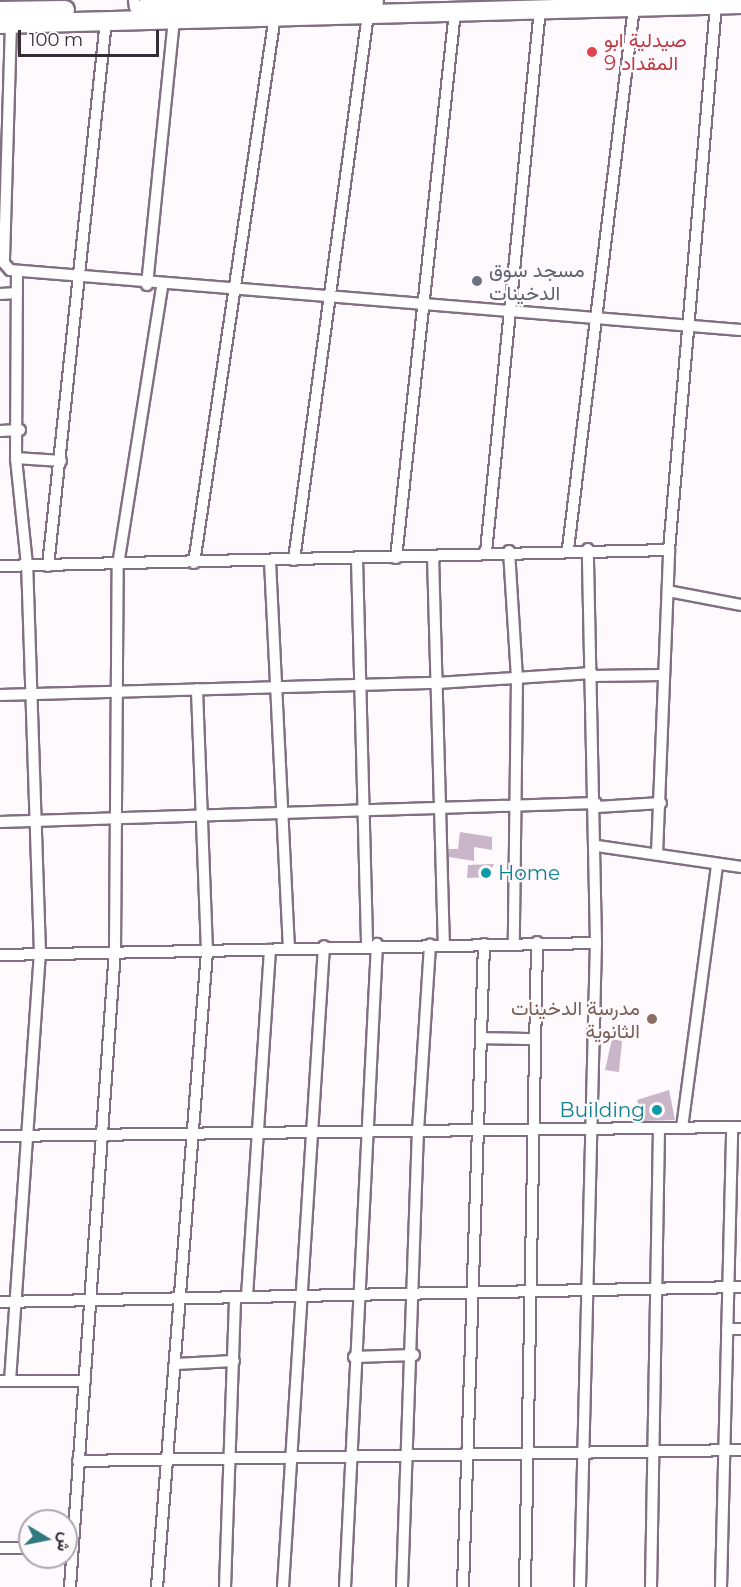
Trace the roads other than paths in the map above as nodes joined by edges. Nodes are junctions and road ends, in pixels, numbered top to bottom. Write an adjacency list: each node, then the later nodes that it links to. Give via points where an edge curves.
1 (381, 1): 5 (main road); 10 (main road)
2 (246, 2): 3 (main road); 4 (main road)
3 (307, 2): 10 (main road)
4 (203, 3): 6 (main road)
5 (454, 3): 11 (main road); 12 (main road); 26 (street)
6 (134, 4): 14 (main road)
7 (716, 4): 8 (main road); 9 (main road); 29 (street)
8 (741, 4)
9 (634, 7): 11 (main road); 28 (street)
10 (336, 9): 12 (main road); 13 (main road)
11 (540, 9): 27 (street)
12 (368, 14): 25 (street)
13 (275, 16): 15 (main road); 22 (street)
14 (4, 19): 16 (main road); 17 (street)
15 (174, 19): 16 (main road); 20 (street)
16 (106, 21): 19 (street)
17 (4, 169): 18 (street, via 4,263)
18 (17, 271): 19 (street); 23 (street)
19 (78, 278): 20 (street); 34 (street)
20 (147, 285): 21 (street)
21 (162, 286): 22 (street); 47 (street)
22 (234, 292): 25 (street); 45 (street)
23 (17, 293): 24 (street); 31 (street)
24 (0, 294)
25 (325, 300): 26 (street); 43 (street)
26 (422, 306): 27 (street); 41 (street)
27 (510, 312): 28 (street); 39 (street)
28 (595, 316): 29 (street); 35 (street)
29 (685, 325): 30 (street); 37 (street)
30 (741, 330)
31 (20, 430): 32 (street); 33 (street)
32 (0, 431)
33 (16, 458): 34 (street); 46 (street)
34 (61, 462): 49 (street)
35 (568, 549): 36 (street); 38 (street)
36 (588, 549): 37 (street); 52 (street)
37 (669, 550): 50 (street)
38 (509, 551): 39 (street); 54 (street)
39 (486, 552): 40 (street)
40 (433, 556): 41 (street); 55 (street)
41 (396, 558): 42 (street)
42 (357, 559): 43 (street); 57 (street)
43 (294, 560): 44 (street)
44 (270, 561): 45 (street); 56 (street)
45 (194, 563): 47 (street)
46 (27, 565): 48 (street); 49 (street); 60 (street)
47 (118, 565): 49 (street); 59 (street)
48 (0, 566)
49 (48, 566)
50 (668, 591): 51 (street); 53 (street)
51 (741, 605)
52 (592, 674): 53 (street); 54 (street); 64 (street)
53 (662, 675): 62 (street)
54 (517, 679): 55 (street); 63 (street)
55 (437, 683): 57 (street); 65 (street)
56 (274, 684): 57 (street); 58 (street); 66 (street)
57 (358, 684): 67 (street)
58 (197, 689): 59 (street); 68 (street)
59 (117, 692): 60 (street); 69 (street)
60 (30, 694): 61 (street); 70 (street)
61 (0, 695)
62 (661, 803): 64 (street); 73 (street)
63 (517, 804): 64 (street); 65 (street); 77 (street)
64 (596, 805): 72 (street)
65 (441, 808): 67 (street); 81 (street)
66 (284, 812): 67 (street); 68 (street); 84 (street)
67 (363, 812): 79 (street)
68 (199, 816): 69 (street); 87 (street)
69 (117, 819): 70 (street); 85 (street)
70 (37, 821): 71 (street); 88 (street)
71 (0, 822)
72 (597, 846): 73 (street); 78 (street)
73 (657, 854): 74 (street)
74 (717, 864): 75 (street); 95 (street)
75 (741, 867)
76 (537, 942): 77 (street); 78 (street); 91 (street)
77 (514, 943): 82 (street)
78 (597, 943): 92 (street)
79 (372, 944): 80 (street); 83 (street); 98 (street)
80 (430, 944): 81 (street); 99 (street)
81 (444, 944): 82 (street)
82 (484, 944): 90 (street)
83 (324, 946): 84 (street); 101 (street)
84 (289, 949): 86 (street)
85 (115, 950): 87 (street); 88 (street); 103 (street)
86 (270, 950): 87 (street); 100 (street)
87 (207, 951): 102 (street)
88 (40, 953): 89 (street); 105 (street)
89 (0, 955)
90 (482, 1038): 91 (street); 96 (street)
91 (535, 1039): 97 (street)
92 (590, 1126): 94 (street); 97 (street); 110 (street)
93 (736, 1127): 95 (street); 106 (street)
94 (659, 1128): 95 (street); 108 (street)
95 (682, 1128)
96 (474, 1129): 97 (street); 99 (street); 111 (street)
97 (532, 1129): 109 (street)
98 (367, 1131): 99 (street); 101 (street); 114 (street)
99 (418, 1131): 113 (street)
100 (258, 1132): 101 (street); 102 (street); 115 (street)
101 (314, 1132): 112 (street)
102 (193, 1134): 103 (street); 117 (street)
103 (104, 1135): 105 (street); 118 (street)
104 (0, 1136): 105 (street)
105 (23, 1137): 120 (street)
106 (728, 1287): 107 (street); 108 (street); 121 (street)
107 (741, 1287)
108 (655, 1289): 110 (street); 131 (street)
109 (530, 1292): 110 (street); 111 (street); 133 (street)
110 (585, 1292): 132 (street)
111 (475, 1293): 113 (street); 134 (street)
112 (302, 1294): 114 (street); 115 (street); 137 (street)
113 (416, 1294): 114 (street); 123 (street)
114 (358, 1295): 124 (street)
115 (247, 1296): 116 (street)
116 (235, 1298): 117 (street); 125 (street)
117 (182, 1299): 118 (street); 126 (street)
118 (91, 1300): 120 (street); 128 (street)
119 (0, 1302): 120 (street)
120 (13, 1302): 127 (street)
121 (727, 1329): 122 (street); 129 (street)
122 (741, 1329)
123 (414, 1355): 124 (street); 136 (street)
124 (354, 1357): 135 (street)
125 (234, 1361): 126 (street); 138 (street)
126 (176, 1364): 140 (street)
127 (5, 1381): 128 (street)
128 (85, 1381): 139 (street)
129 (723, 1450): 130 (street); 131 (street); 155 (street)
130 (741, 1450)
131 (654, 1451): 132 (street); 154 (street)
132 (583, 1452): 133 (street); 153 (street)
133 (528, 1454): 134 (street); 152 (street)
134 (469, 1455): 136 (street); 151 (street)
135 (351, 1456): 136 (street); 137 (street); 149 (street)
136 (409, 1456): 150 (street)
137 (292, 1459): 138 (street); 148 (street)
138 (230, 1460): 140 (street); 147 (street)
139 (78, 1461): 140 (street); 141 (street)
140 (167, 1463): 146 (street)
141 (73, 1509)
142 (0, 1548): 143 (street)
143 (18, 1548)
144 (70, 1569): 145 (street)
145 (70, 1587)
146 (157, 1587)
147 (225, 1587)
148 (283, 1587)
149 (345, 1587)
150 (402, 1587)
151 (463, 1587)
152 (525, 1587)
153 (580, 1587)
154 (651, 1587)
155 (721, 1587)

